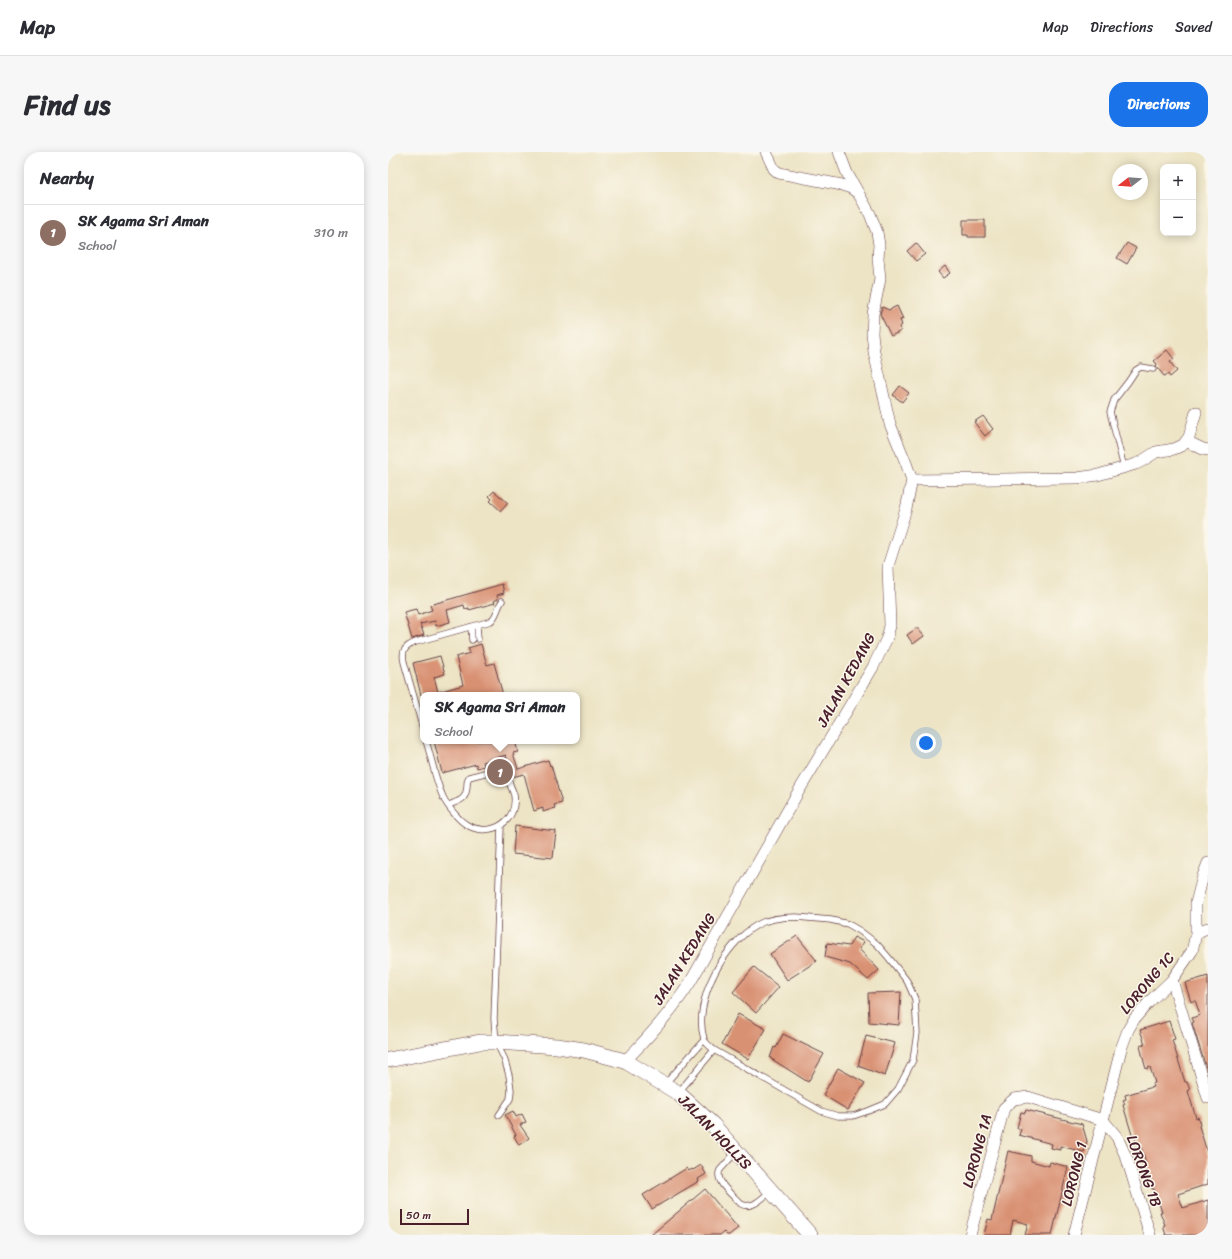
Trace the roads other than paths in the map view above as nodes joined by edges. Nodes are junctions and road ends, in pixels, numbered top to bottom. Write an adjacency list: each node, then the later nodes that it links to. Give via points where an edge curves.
1 (766, 152): 3 (street, via 774,169 780,173 842,185)
2 (839, 152): 3 (street)
3 (859, 193): 9 (street, via 877,232 879,245 880,279 872,333 874,352 890,424)
4 (1153, 369): 8 (lane, via 1141,367 1136,370 1111,406 1110,418)
5 (1196, 412): 6 (street)
6 (1186, 441): 7 (street); 8 (street, via 1174,449 1156,452)
7 (1208, 450)
8 (1124, 468): 9 (street, via 1077,478)
9 (912, 480): 25 (street, JALAN KEDANG, via 906,509 888,566 890,626 873,667 797,794 688,986 675,1006)
10 (502, 601): 11 (lane, via 494,619)
11 (477, 626): 12 (lane); 12 (lane, via 475,640)
12 (471, 627): 13 (lane, via 411,644 404,650 402,656)
13 (420, 718)
14 (427, 744): 15 (lane, via 442,795)
15 (449, 805): 16 (lane, via 463,822 474,828 481,830); 16 (lane, via 465,796 470,777 496,770 502,771 507,776 514,796 509,818)
16 (501, 826): 22 (lane, via 494,1019)
17 (1208, 863): 19 (street, LORONG 1C, via 1196,903)
18 (1208, 928): 19 (street)
19 (1196, 934): 20 (street, LORONG 1C, via 1192,951)
20 (1172, 980): 28 (street); 30 (street, LORONG 1C, via 1149,1002 1128,1030)
21 (704, 1040): 23 (lane); 23 (lane, via 703,1006 722,961 747,931 758,924 778,918 831,920 848,924 860,931 889,958 907,981 915,999 917,1033 913,1060 898,1089 885,1104 853,1116 838,1116 821,1111); 26 (lane)
22 (496, 1042): 24 (main road, JALAN HOLLIS, via 480,1042); 25 (main road, JALAN HOLLIS, via 557,1046); 29 (lane, via 504,1058 511,1090 510,1099)
23 (714, 1050): 27 (lane)
24 (388, 1060)
25 (625, 1061): 26 (main road, JALAN HOLLIS)
26 (665, 1084): 27 (main road, JALAN HOLLIS)
27 (678, 1093): 31 (main road, JALAN HOLLIS, via 713,1125)
28 (1208, 1098)
29 (499, 1115)
30 (1103, 1120): 34 (street, LORONG 1A, via 1028,1097 1014,1099 1009,1103 1004,1108); 35 (street, LORONG 1); 36 (street, LORONG 1B, via 1118,1137)
31 (736, 1152): 32 (main road, JALAN HOLLIS); 32 (lane, via 720,1170 719,1181 745,1206 754,1205)
32 (771, 1191): 33 (main road, JALAN HOLLIS)
33 (810, 1235)
34 (970, 1235)
35 (1074, 1235)
36 (1150, 1235)

